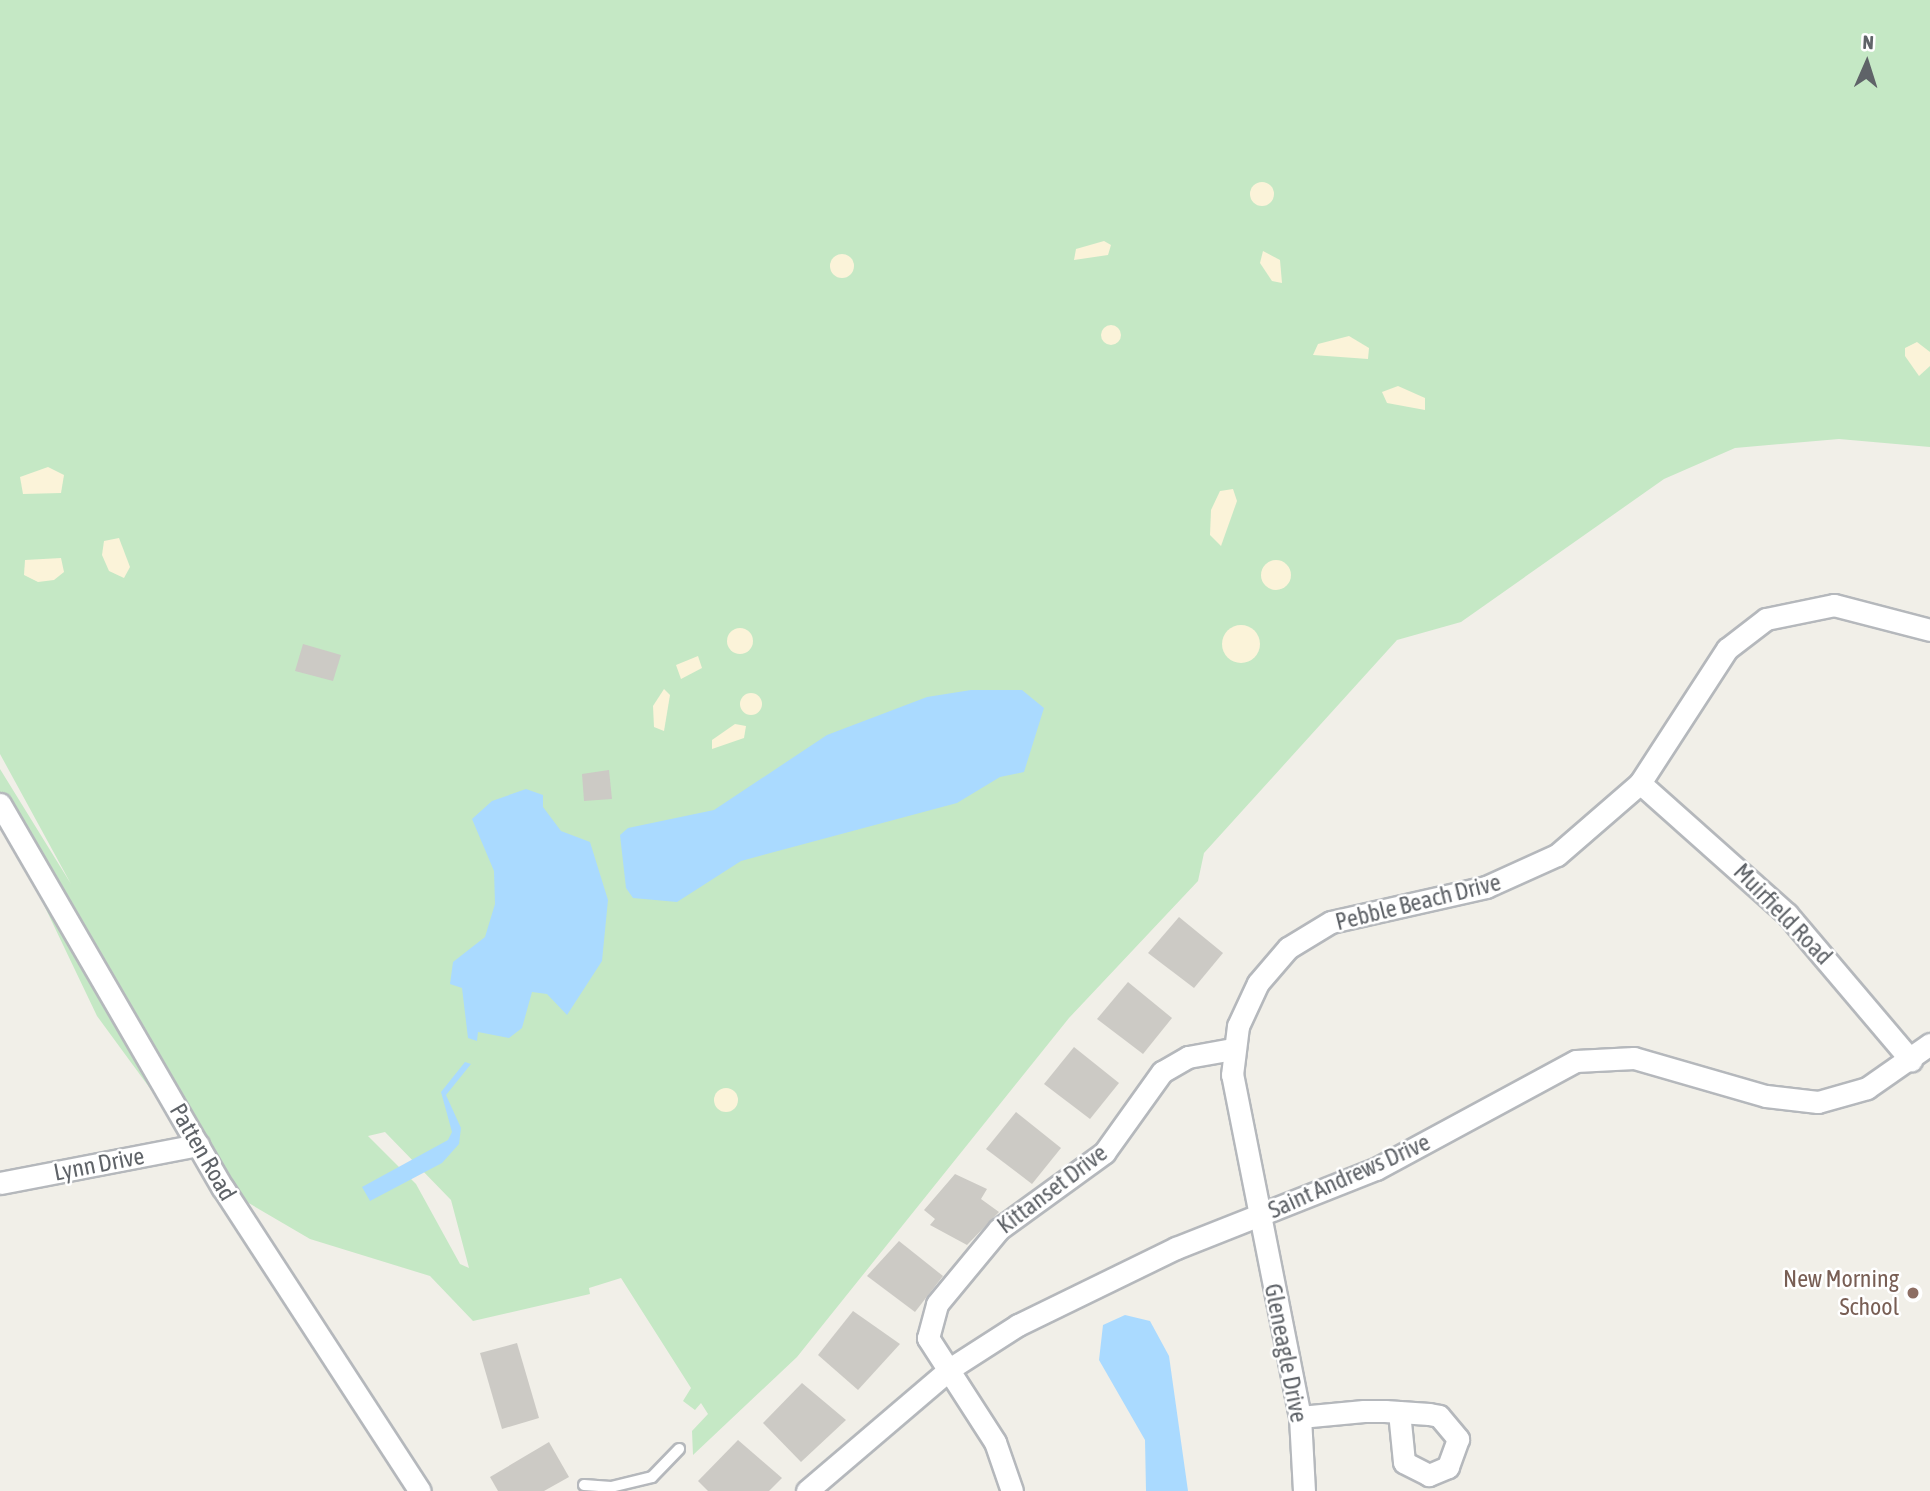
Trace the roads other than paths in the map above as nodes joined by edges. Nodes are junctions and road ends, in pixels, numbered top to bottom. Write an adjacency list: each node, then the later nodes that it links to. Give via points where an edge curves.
1 (1930, 630): 2 (street, Pebble Beach Drive, via 1845,606 1811,606 1766,619 1727,649)
2 (1640, 783): 5 (street, Pebble Beach Drive, via 1574,843 1511,878 1354,914 1308,934 1258,983); 6 (street, Muirfield Road, via 1787,914)
3 (0, 804): 7 (street, Patten Road)
4 (1930, 1044): 6 (street, Saint Andrews Drive)
5 (1233, 1049): 9 (street, Pebble Beach Drive); 10 (street, Kittanset Drive, via 1188,1056 1163,1072 1104,1153 999,1229 957,1274 928,1330)
6 (1911, 1060): 9 (street, Saint Andrews Drive, via 1867,1088 1818,1102 1766,1096 1634,1058 1576,1061 1376,1169)
7 (198, 1145): 8 (street, Lynn Drive); 15 (street, Patten Road)
8 (0, 1183)
9 (1258, 1217): 10 (street, Saint Andrews Drive, via 1095,1283); 12 (street, Gleneagle Drive)
10 (951, 1368): 16 (street, Saint Andrews Drive); 17 (street, via 995,1442)
11 (1399, 1412): 12 (street)
12 (1300, 1417): 18 (street, Gleneagle Drive)
13 (679, 1449): 14 (lane, via 652,1477 611,1487)
14 (584, 1485)
15 (420, 1491)
16 (807, 1491)
17 (1012, 1491)
18 (1304, 1491)

